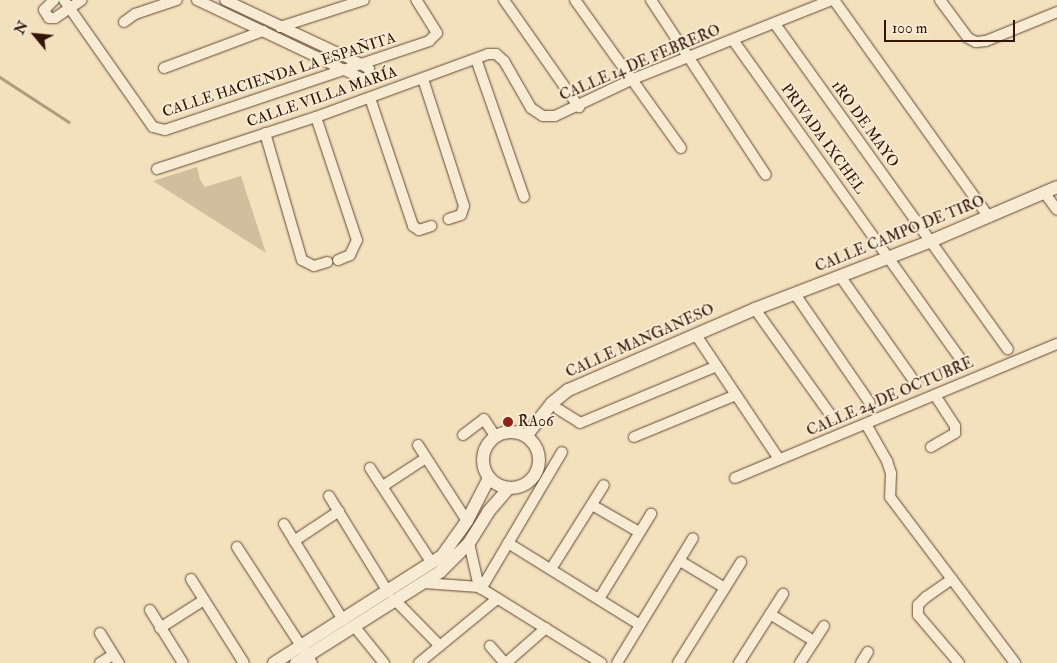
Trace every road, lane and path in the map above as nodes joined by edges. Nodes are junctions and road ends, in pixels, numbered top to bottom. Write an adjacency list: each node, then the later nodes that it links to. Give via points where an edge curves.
1 (54, 0): 13 (street, via 44,10 49,18 55,18)
2 (82, 0): 13 (street)
3 (177, 0): 15 (street, via 135,14)
4 (198, 0): 18 (street)
5 (224, 0): 17 (street)
6 (364, 0): 17 (street)
7 (416, 0): 22 (street, CALLE HACIENDA LA ESPAÑITA, via 436,33 429,41)
8 (504, 0): 28 (street)
9 (575, 0): 26 (street)
10 (651, 0): 20 (street)
11 (833, 0): 16 (street, CALLE 14 DE FEBRERO); 39 (street)
12 (944, 1): 14 (street, via 968,38 976,42)
13 (67, 4): 24 (street, CALLE HACIENDA LA ESPAÑITA, via 152,127 158,129)
14 (1057, 12)
15 (124, 22)
16 (775, 24): 19 (street, CALLE 14 DE FEBRERO); 42 (street, 1RO DE MAYO)
17 (280, 27): 22 (street)
18 (263, 31): 23 (street); 24 (street)
19 (733, 40): 20 (street, CALLE 14 DE FEBRERO); 43 (street, PRIVADA IXCHEL)
20 (690, 56): 26 (street, CALLE 14 DE FEBRERO); 34 (street)
21 (476, 59): 25 (street, CALLE VILLA MARÍA); 29 (street, CALLE VILLA MARÍA, via 496,54 504,61 530,108); 37 (street)
22 (360, 64): 24 (street, CALLE HACIENDA LA ESPAÑITA); 24 (street, via 369,69 370,76 363,79)
23 (164, 68)
24 (343, 69)
25 (422, 79): 27 (street, CALLE VILLA MARÍA); 40 (street, via 464,211)
26 (633, 79): 28 (street, CALLE 14 DE FEBRERO); 32 (street)
27 (370, 98): 30 (street, CALLE VILLA MARÍA); 41 (street, via 413,226 419,230)
28 (579, 107): 29 (street, CALLE 14 DE FEBRERO)
29 (543, 116)
30 (316, 117): 31 (street, CALLE VILLA MARÍA); 44 (street, via 357,246 350,255)
31 (265, 133): 33 (street, CALLE VILLA MARÍA); 45 (street, via 302,260 314,266)
32 (681, 148)
33 (157, 169)
34 (766, 175)
35 (1057, 187): 36 (street, CALLE CAMPO DE TIRO)
36 (1044, 192): 38 (street); 39 (street, CALLE CAMPO DE TIRO)
37 (524, 197)
38 (1057, 210)
39 (988, 216): 42 (street, CALLE CAMPO DE TIRO)
40 (449, 219)
41 (432, 226)
42 (931, 241): 43 (street, CALLE CAMPO DE TIRO); 51 (street, 1RO DE MAYO)
43 (888, 255): 46 (street, CALLE CAMPO DE TIRO); 52 (street, PRIVADA IXCHEL)
44 (338, 260)
45 (327, 262)
46 (840, 276): 47 (street, CALLE CAMPO DE TIRO); 54 (street)
47 (798, 298): 48 (street, CALLE CAMPO DE TIRO); 57 (street)
48 (755, 309): 49 (street, CALLE MANGANESO); 59 (street)
49 (696, 335): 53 (street); 63 (street, CALLE MANGANESO, via 568,390 552,403)
50 (1057, 344): 56 (street, CALLE 24 DE OCTUBRE)
51 (1008, 348)
52 (965, 365)
53 (717, 366): 55 (street); 58 (street, via 580,422)
54 (917, 385)
55 (736, 395): 64 (street); 69 (street)
56 (935, 395): 60 (street, CALLE 24 DE OCTUBRE); 66 (street, via 955,426 955,433 948,440)
57 (870, 403)
58 (558, 409)
59 (832, 418)
60 (866, 424): 69 (street, CALLE 24 DE OCTUBRE); 93 (street, via 891,473 890,497)
61 (464, 436): 62 (street, via 484,419)
62 (495, 436): 63 (street, via 510,432); 71 (street, via 484,451 484,470)
63 (526, 436): 75 (street, via 539,456 536,473 525,485)
64 (634, 437)
65 (418, 445): 68 (street)
66 (931, 447)
67 (562, 452): 86 (street)
68 (426, 458): 74 (street); 80 (street)
69 (779, 459): 72 (street, CALLE 24 DE OCTUBRE)
70 (370, 468): 74 (street)
71 (489, 478): 75 (street); 80 (street)
72 (735, 478)
73 (604, 485): 77 (street)
74 (383, 486): 90 (street)
75 (509, 488): 85 (street, via 488,512)
76 (329, 496): 78 (street)
77 (592, 505): 82 (street); 91 (street)
78 (339, 511): 84 (street); 98 (street)
79 (651, 514): 82 (street)
80 (468, 521): 90 (street)
81 (284, 524): 84 (street)
82 (639, 532): 100 (street)
83 (693, 538): 88 (street)
84 (294, 541): 104 (street)
85 (469, 543): 94 (street, via 450,564); 95 (street)
86 (508, 543): 91 (street); 95 (street)
87 (237, 547): 114 (street)
88 (680, 561): 96 (street); 105 (street)
89 (741, 562): 96 (street)
90 (432, 563): 94 (street)
91 (551, 569): 100 (street)
92 (191, 579): 101 (street)
93 (952, 579): 129 (street, via 922,601 918,614); 130 (street)
94 (416, 583): 95 (street); 98 (street)
95 (480, 588): 99 (street)
96 (725, 588): 125 (street)
97 (783, 594): 103 (street)
98 (392, 596): 104 (street); 111 (street)
99 (497, 599): 108 (street); 111 (street)
100 (599, 599): 105 (street)
101 (204, 600): 107 (street); 119 (street)
102 (150, 610): 107 (street)
103 (770, 614): 110 (street); 126 (street)
104 (348, 623): 114 (street); 121 (street)
105 (640, 625): 124 (street)
106 (824, 626): 110 (street)
107 (160, 628): 118 (street)
108 (546, 628): 116 (street); 123 (street)
109 (100, 633): 115 (street)
110 (814, 641): 127 (street)
111 (440, 646): 122 (street)
112 (490, 646): 123 (street)
113 (868, 652): 128 (street)
114 (303, 657): 120 (street)
115 (116, 659): 117 (street)
116 (594, 661)
117 (100, 663)
118 (182, 663)
119 (244, 663)
120 (274, 663)
121 (384, 663)
122 (419, 663)
123 (505, 663)
124 (617, 663)
125 (678, 663)
126 (740, 663)
127 (800, 663)
128 (861, 663)
129 (959, 663)
130 (1015, 663)

